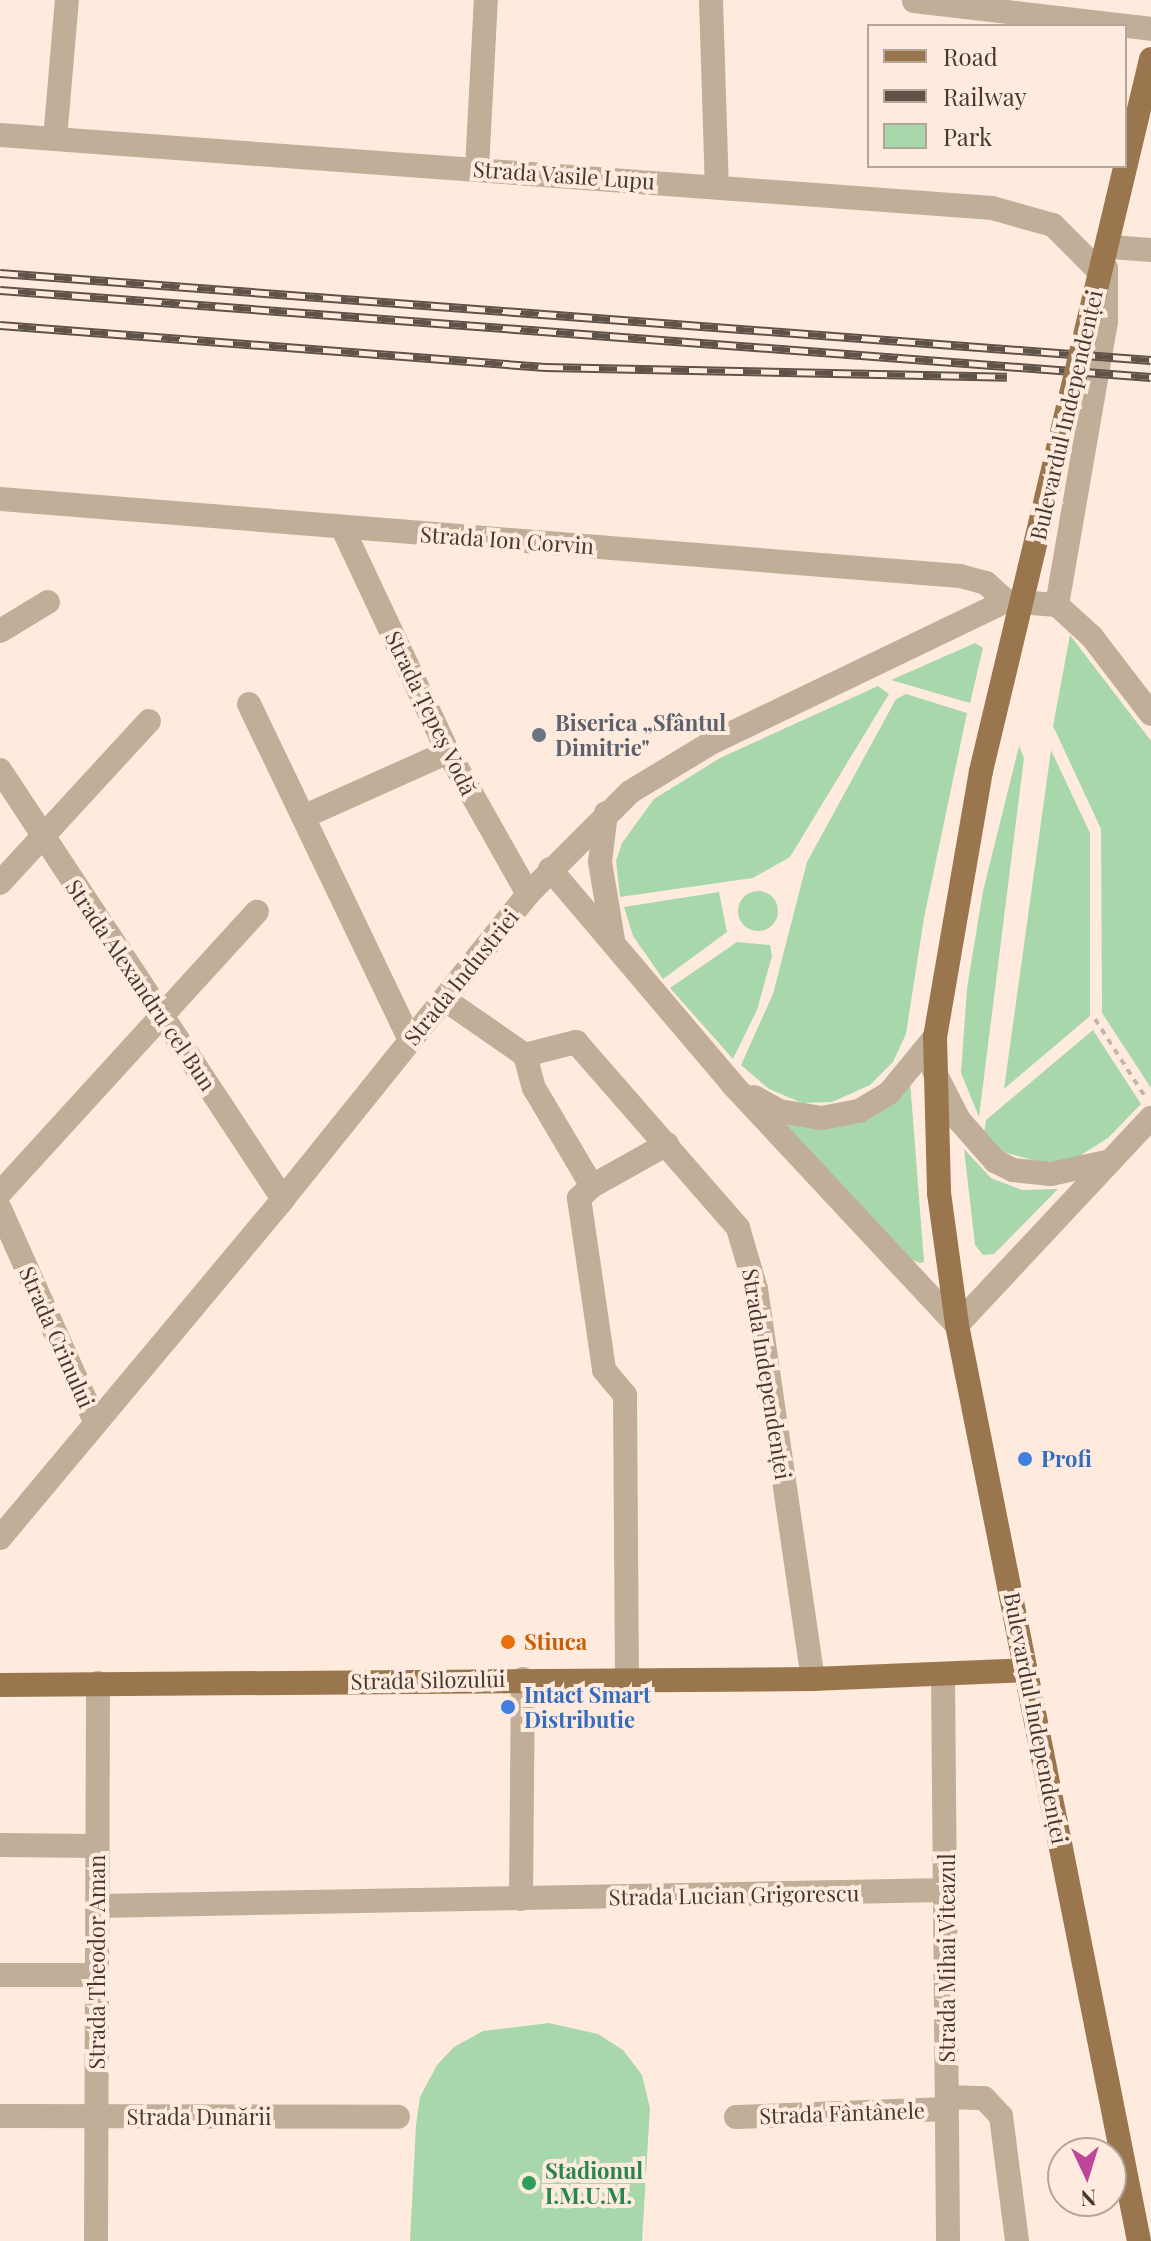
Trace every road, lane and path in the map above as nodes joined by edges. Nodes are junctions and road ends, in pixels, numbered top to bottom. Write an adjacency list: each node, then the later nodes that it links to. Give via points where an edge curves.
1 (67, 0): 11 (street)
2 (486, 0): 14 (street)
3 (711, 0): 15 (street)
4 (914, 1): 5 (street)
5 (1109, 24)
6 (1127, 26): 7 (street)
7 (1151, 29)
8 (1151, 59): 12 (main road, Bulevardul Independenței, bridge)
9 (1151, 83): 16 (street)
10 (0, 135): 11 (street, Strada Vasile Lupu)
11 (55, 139): 14 (street, Strada Vasile Lupu)
12 (1127, 160)
13 (1125, 168): 41 (main road, Bulevardul Independenței, bridge, via 981,771)
14 (477, 169): 15 (street, Strada Vasile Lupu)
15 (717, 187): 18 (street, Strada Vasile Lupu, via 1018,213 1066,234)
16 (1111, 247): 17 (street); 18 (street)
17 (1151, 250)
18 (1104, 276): 23 (street, via 1106,322)
19 (0, 499): 20 (street, Strada Ion Corvin)
20 (342, 527): 21 (street, Strada Ion Corvin, via 960,576 986,583); 28 (street, Strada Țepeș Vodă)
21 (1006, 601): 23 (street); 30 (street, Strada Industriei, via 667,765)
22 (48, 602): 24 (street)
23 (1057, 605): 26 (street, via 1092,637)
24 (0, 631)
25 (249, 704): 31 (street)
26 (1151, 714)
27 (149, 721): 32 (street)
28 (448, 752): 31 (street); 35 (street, Strada Țepeș Vodă)
29 (0, 770): 32 (street, Strada Alexandru cel Bun)
30 (606, 813): 33 (street, Strada Industriei); 37 (street, via 600,862)
31 (303, 817): 42 (street)
32 (42, 836): 34 (street); 39 (street, Strada Alexandru cel Bun)
33 (550, 869): 35 (street, Strada Industriei); 37 (street)
34 (0, 883)
35 (528, 894): 38 (street, Strada Industriei)
36 (257, 912): 39 (street)
37 (614, 943): 45 (street)
38 (444, 999): 42 (street, Strada Industriei); 43 (street)
39 (164, 1018): 51 (street); 52 (street, Strada Alexandru cel Bun)
40 (1095, 1019): 46 (path)
41 (935, 1037): 44 (main road, Bulevardul Independenței); 45 (street, via 889,1093 859,1111 822,1118 779,1111)
42 (410, 1040): 52 (street, Strada Industriei)
43 (525, 1055): 48 (street, Strada Independenței, via 576,1042); 50 (street, via 534,1088)
44 (934, 1070): 49 (street, via 959,1120 995,1161 1013,1170 1051,1174); 54 (main road, Bulevardul Independenței, via 939,1193)
45 (733, 1085): 54 (street)
46 (1151, 1107)
47 (1151, 1118): 49 (street)
48 (667, 1144): 50 (street); 61 (street, Strada Independenței, via 724,1207 747,1252)
49 (1110, 1161): 54 (street)
50 (592, 1186): 60 (street, via 579,1198 604,1370 625,1395)
51 (0, 1193)
52 (283, 1199): 55 (street, Strada Industriei)
53 (0, 1209): 55 (street, Strada Crinului)
54 (957, 1325): 57 (main road, Bulevardul Independenței)
55 (95, 1421): 56 (street, Strada Industriei)
56 (0, 1538)
57 (1026, 1670): 58 (main road, Strada Silozului); 79 (main road, Bulevardul Independenței)
58 (943, 1676): 61 (main road, Strada Silozului); 66 (street, Strada Mihai Viteazul)
59 (523, 1679): 60 (main road, Strada Silozului); 63 (main road, Strada Silozului); 67 (street)
60 (627, 1679): 61 (main road, Strada Silozului)
61 (813, 1679)
62 (7, 1681): 63 (main road, Strada Silozului)
63 (98, 1683): 65 (street, Strada Theodor Aman)
64 (0, 1845): 65 (street)
65 (97, 1846): 68 (street, Strada Theodor Aman)
66 (947, 1890): 67 (street, Strada Lucian Grigorescu); 71 (street, Strada Mihai Viteazul)
67 (521, 1899): 68 (street, Strada Lucian Grigorescu)
68 (97, 1906): 70 (street, Strada Theodor Aman)
69 (0, 1975): 70 (street)
70 (96, 1975): 73 (street, Strada Theodor Aman)
71 (947, 2103): 75 (street, Strada Fântânele); 77 (street, Strada Mihai Viteazul); 78 (street, Strada Fântânele, via 984,2098 1001,2116)
72 (0, 2116): 73 (street, Strada Dunării)
73 (96, 2116): 74 (street, Strada Dunării); 76 (street, Strada Theodor Aman)
74 (398, 2117)
75 (736, 2117)
76 (96, 2241)
77 (948, 2241)
78 (1017, 2241)
79 (1139, 2241)

